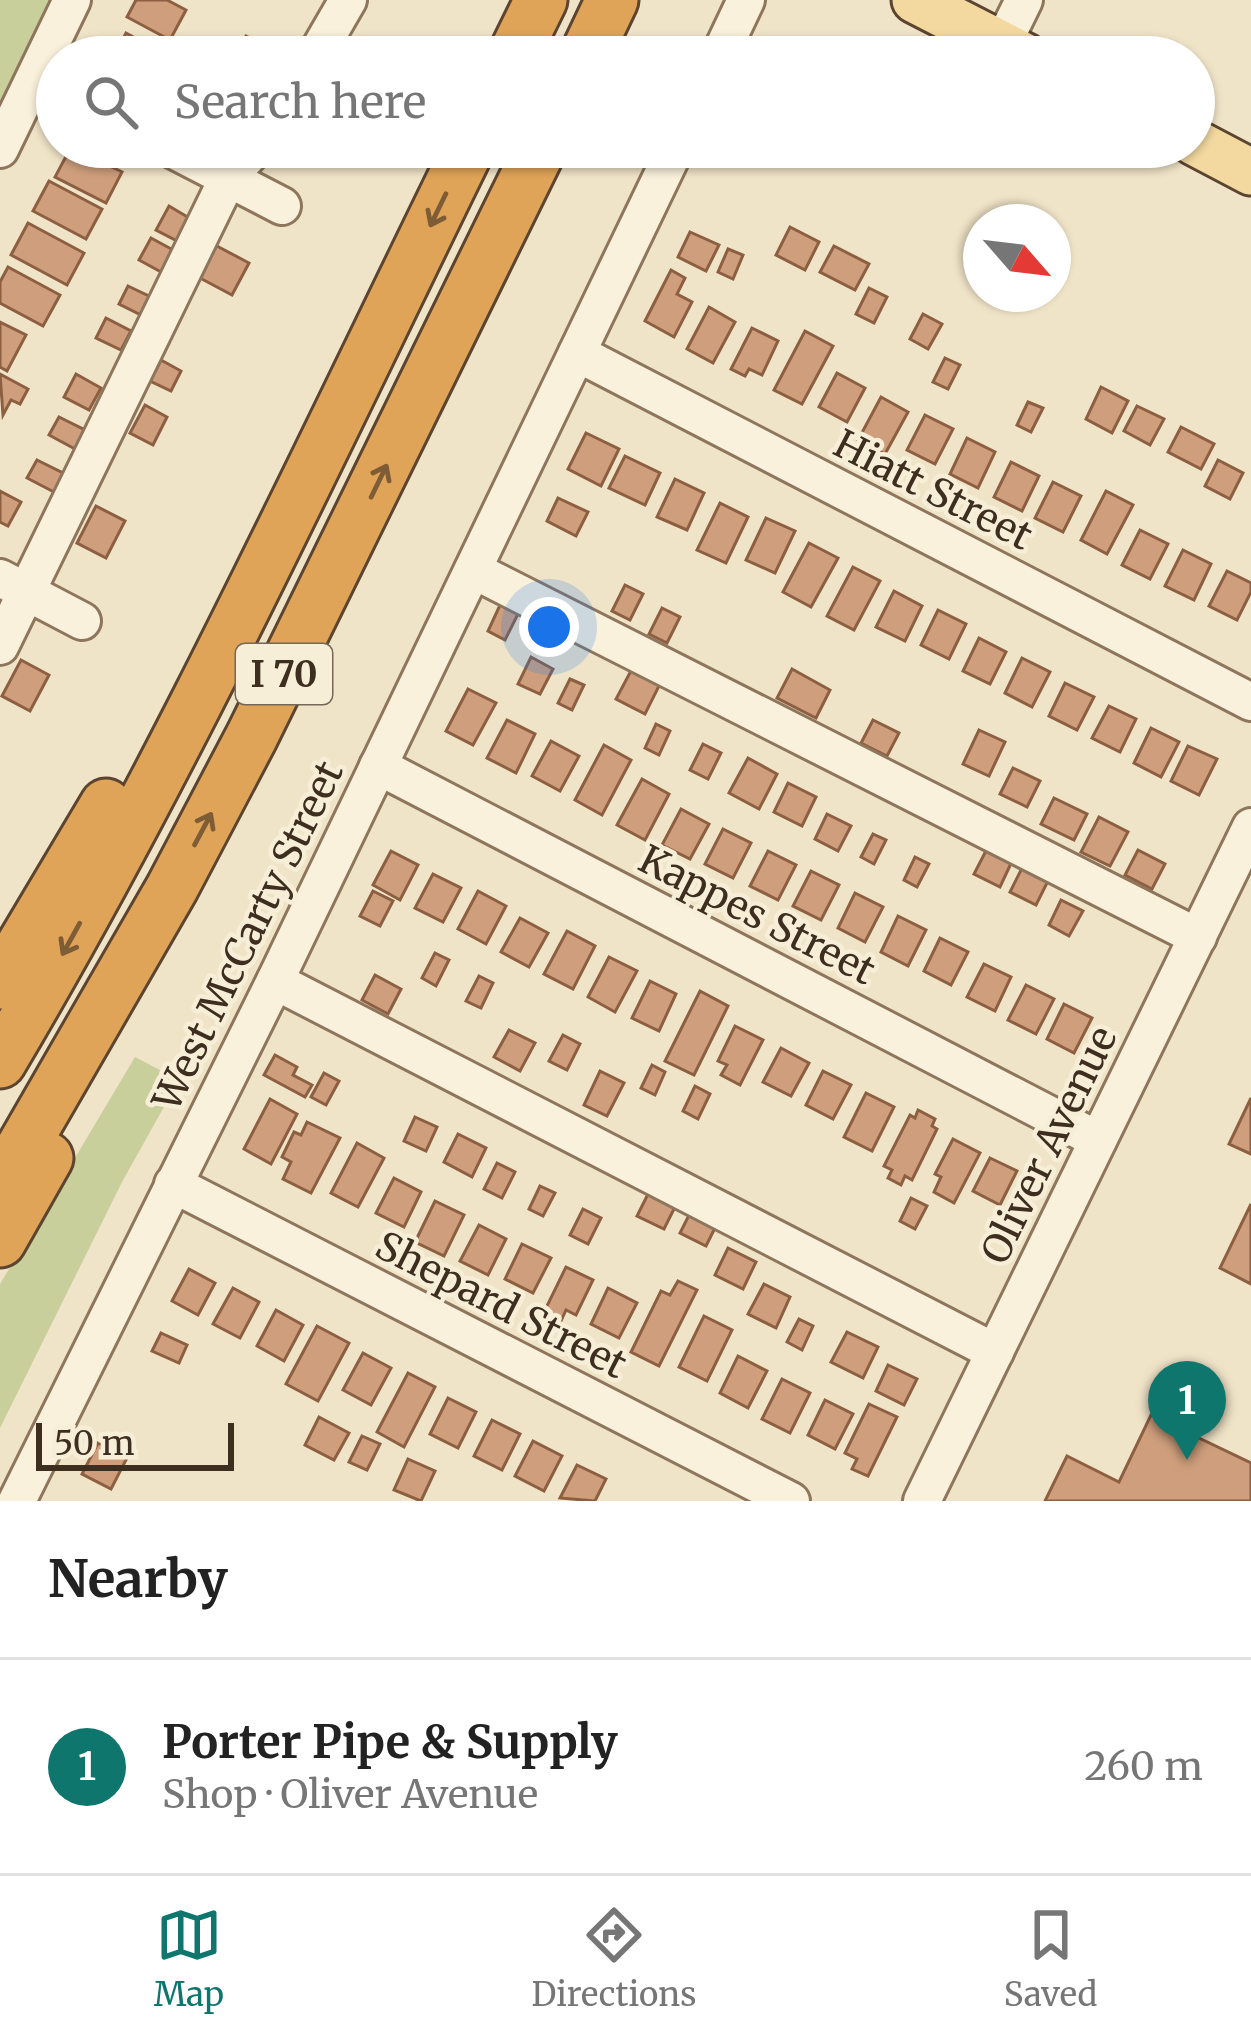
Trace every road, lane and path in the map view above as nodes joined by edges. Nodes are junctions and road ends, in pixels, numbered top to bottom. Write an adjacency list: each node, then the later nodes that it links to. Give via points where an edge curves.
1 (72, 0): 8 (street)
2 (348, 0): 9 (street)
3 (541, 0): 10 (highway)
4 (612, 0): 11 (highway)
5 (746, 0): 12 (street)
6 (915, 0): 13 (main road)
7 (1024, 0): 14 (street)
8 (61, 36)
9 (327, 36)
10 (523, 36)
11 (594, 36)
12 (729, 36)
13 (985, 36)
14 (1017, 36)
15 (36, 97): 16 (street)
16 (0, 149)
17 (1215, 153): 23 (main road)
18 (209, 168): 24 (street)
19 (237, 168): 24 (street)
20 (459, 168): 26 (highway, I 70, one-way to 26)
21 (531, 168): 35 (highway, I 70, one-way to 21)
22 (666, 168): 27 (street, West McCarty Street)
23 (1251, 172)
24 (228, 178): 25 (street); 29 (street)
25 (282, 206)
26 (407, 272): 38 (highway); 39 (highway, I 70, one-way to 39, via 197,704)
27 (577, 353): 28 (street, West McCarty Street); 32 (street, Hiatt Street)
28 (472, 570): 33 (street, West McCarty Street); 36 (street)
29 (12, 585): 30 (street); 31 (street)
30 (82, 621)
31 (0, 646)
32 (1251, 702)
33 (378, 766): 37 (street, West McCarty Street); 40 (street, Kappes Street)
34 (1251, 826): 36 (street, Oliver Avenue)
35 (172, 887): 42 (highway, I 70); 43 (highway, via 54,1145)
36 (1198, 937): 40 (street, Oliver Avenue)
37 (274, 981): 41 (street, West McCarty Street); 44 (street)
38 (0, 983)
39 (0, 1062)
40 (1098, 1140): 44 (street, Oliver Avenue)
41 (173, 1184): 45 (street, West McCarty Street); 46 (street, Shepard Street)
42 (0, 1186)
43 (0, 1241)
44 (995, 1352): 47 (street, Oliver Avenue)
45 (17, 1501)
46 (791, 1501)
47 (922, 1501)

